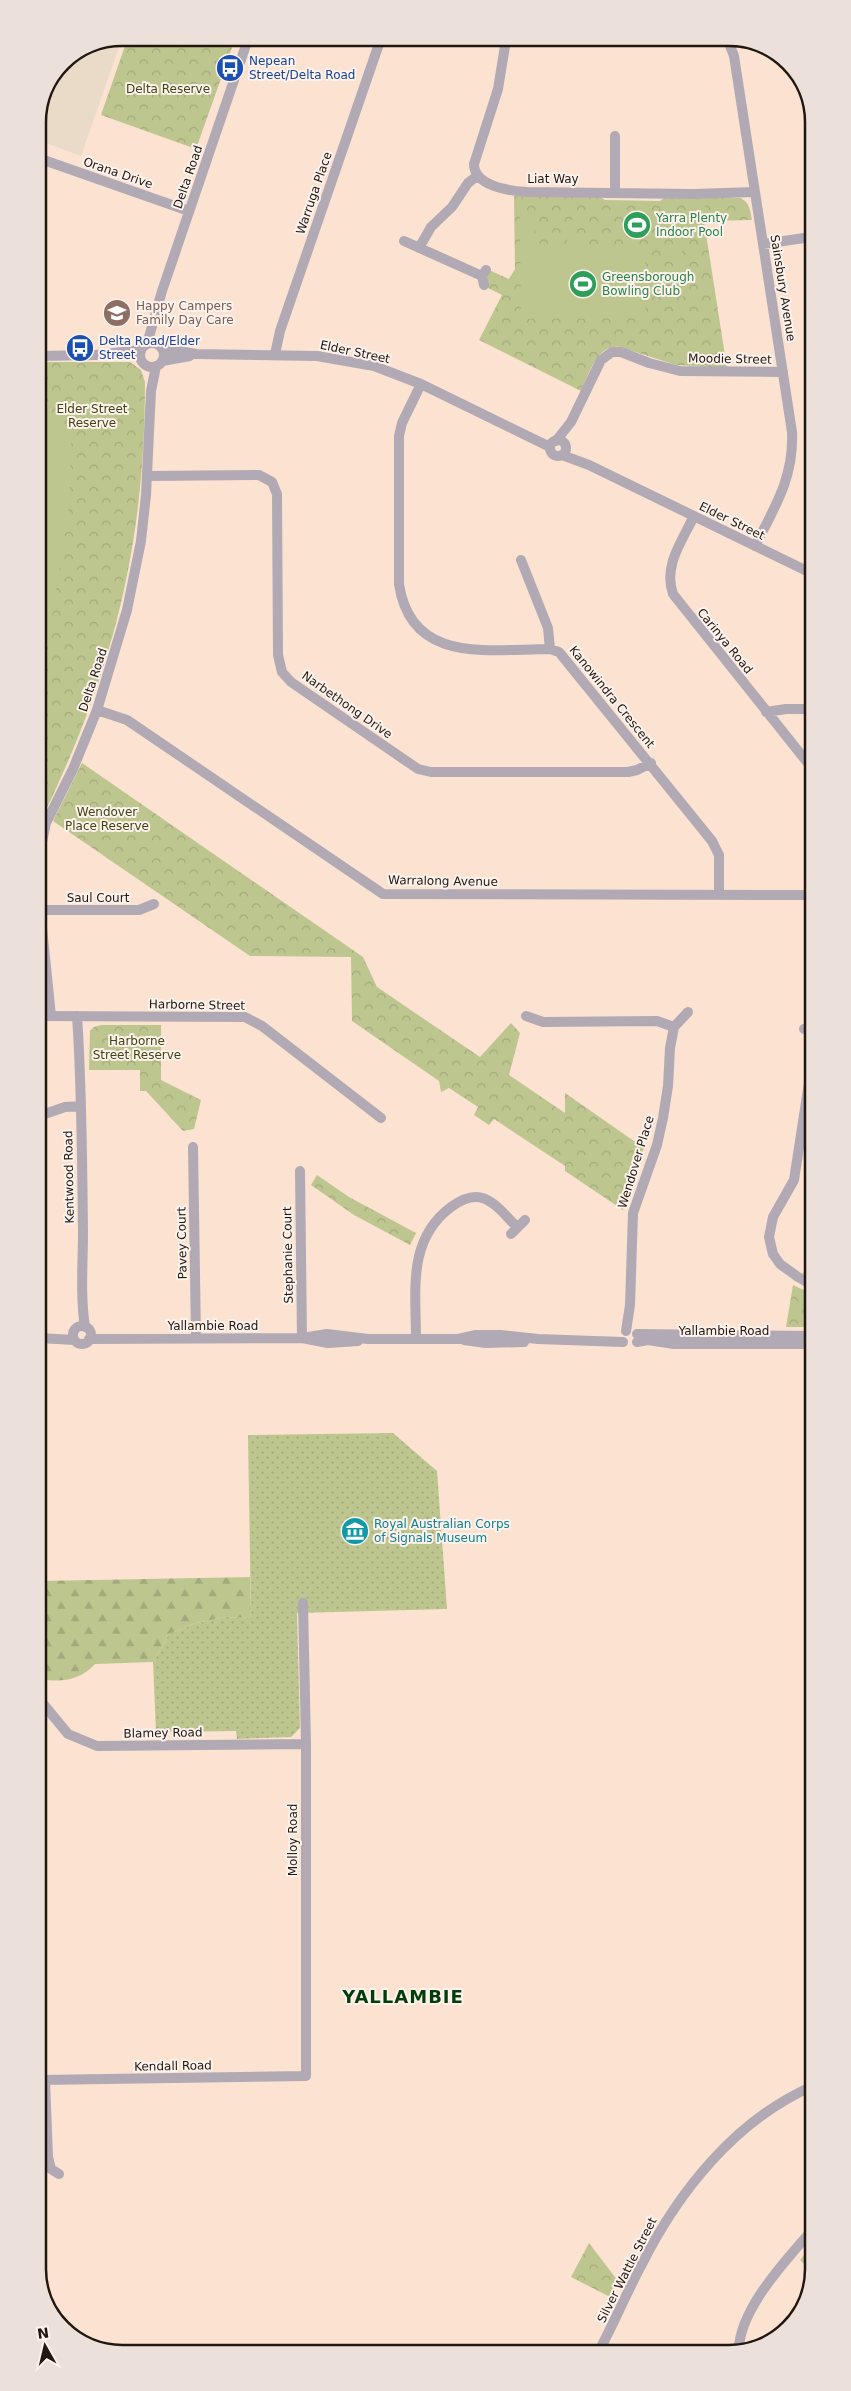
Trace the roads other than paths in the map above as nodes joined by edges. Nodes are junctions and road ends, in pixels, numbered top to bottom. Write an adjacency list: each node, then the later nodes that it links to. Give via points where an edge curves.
1 (246, 46): 14 (street, Delta Road)
2 (378, 46): 23 (street, Warruga Place, via 282,325)
3 (502, 46): 8 (street)
4 (505, 46): 8 (street)
5 (730, 46): 7 (street, Sainsbury Avenue)
6 (735, 46): 7 (street, Sainsbury Avenue)
7 (734, 56): 13 (street, Sainsbury Avenue)
8 (503, 59): 11 (street, via 495,101 475,160)
9 (615, 136): 12 (street)
10 (46, 161): 14 (street, Orana Drive)
11 (476, 176): 12 (street, Liat Way, via 522,192); 18 (street, via 452,207 431,227)
12 (615, 192): 13 (street, Liat Way)
13 (755, 192): 17 (street, Sainsbury Avenue)
14 (189, 211): 20 (street, Delta Road)
15 (805, 238): 17 (street)
16 (404, 241): 18 (street)
17 (763, 244): 27 (street, Sainsbury Avenue)
18 (419, 248): 19 (street)
19 (484, 277)
20 (155, 320): 21 (street, Delta Road); 24 (street, Delta Road)
21 (160, 347): 22 (street, Elder Street); 24 (street, Elder Street, via 153,343); 26 (street, Delta Road, via 164,355)
22 (196, 354): 23 (street, Elder Street); 26 (street, Elder Street)
23 (275, 354): 28 (street, Elder Street, via 356,362)
24 (144, 355): 25 (street); 26 (street); 29 (street, Delta Road)
25 (46, 356)
26 (159, 363): 29 (street, Delta Road)
27 (783, 372): 30 (street, Moodie Street, via 680,371 612,352 599,363); 33 (street, Sainsbury Avenue, via 792,432 790,466 782,492)
28 (421, 384): 30 (street, Elder Street, via 525,434); 36 (street, Kanowindra Crescent, via 399,436 399,584 405,609 422,632 440,644)
29 (151, 391): 31 (street, Delta Road)
30 (559, 446): 32 (street, Elder Street, via 589,465)
31 (148, 476): 37 (street, Delta Road, via 141,541 127,610); 41 (street, Narbethong Drive, via 259,475 272,482 277,494 278,655 282,672 291,682 418,768 431,772 628,772)
32 (694, 516): 33 (street, Elder Street); 39 (street, Carinya Road, via 671,566 671,588)
33 (756, 546): 35 (street, Elder Street)
34 (521, 560): 36 (street, via 548,628)
35 (805, 570)
36 (550, 649): 41 (street, Kanowindra Crescent, via 563,655)
37 (99, 705): 42 (street, Delta Road); 43 (street, Warralong Avenue, via 127,720 383,894)
38 (805, 709): 39 (street)
39 (766, 712): 40 (street, Carinya Road)
40 (805, 759)
41 (651, 763): 43 (street, Kanowindra Crescent, via 715,846 719,862)
42 (46, 823)
43 (719, 895): 44 (street, Warralong Avenue)
44 (805, 895)
45 (154, 904): 46 (street, Saul Court, via 139,910)
46 (46, 910)
47 (688, 1012): 51 (street)
48 (46, 1016): 49 (street, Harborne Street)
49 (81, 1016): 52 (street, Kentwood Road); 55 (street, Harborne Street, via 238,1017 251,1020)
50 (526, 1016): 51 (street, via 543,1022 657,1022)
51 (674, 1027): 61 (street, Wendover Place, via 663,1118 633,1213)
52 (81, 1106): 54 (street); 60 (street, Kentwood Road)
53 (805, 1108): 59 (street, via 794,1180 773,1217 768,1236 776,1259)
54 (46, 1114)
55 (380, 1118)
56 (193, 1148): 64 (street, Pavey Court)
57 (300, 1171): 65 (street, Stephanie Court)
58 (518, 1227): 66 (street, via 492,1202 477,1196 466,1198 440,1217 418,1253)
59 (805, 1281)
60 (82, 1333): 63 (street, Yallambie Road); 64 (street, Yallambie Road, via 124,1338)
61 (630, 1336): 62 (street, Yallambie Road); 66 (street, Yallambie Road, via 505,1344); 67 (street, Yallambie Road, via 674,1344)
62 (805, 1336)
63 (46, 1337)
64 (196, 1338): 65 (street, Yallambie Road)
65 (302, 1338): 66 (street, Yallambie Road, via 336,1343)
66 (416, 1339)
67 (805, 1344)
68 (303, 1603): 70 (street, Molloy Road)
69 (46, 1707): 70 (street, Blamey Road, via 68,1734 97,1746)
70 (306, 1744): 71 (street, Molloy Road)
71 (306, 2076): 72 (street, Kendall Road)
72 (46, 2080)
73 (805, 2090): 78 (street, Silver Wattle Street, via 742,2132 684,2193 641,2265)
74 (46, 2126): 75 (street, via 51,2169)
75 (58, 2174)
76 (805, 2240): 77 (street, via 749,2314 740,2333)
77 (739, 2344)
78 (603, 2345)

